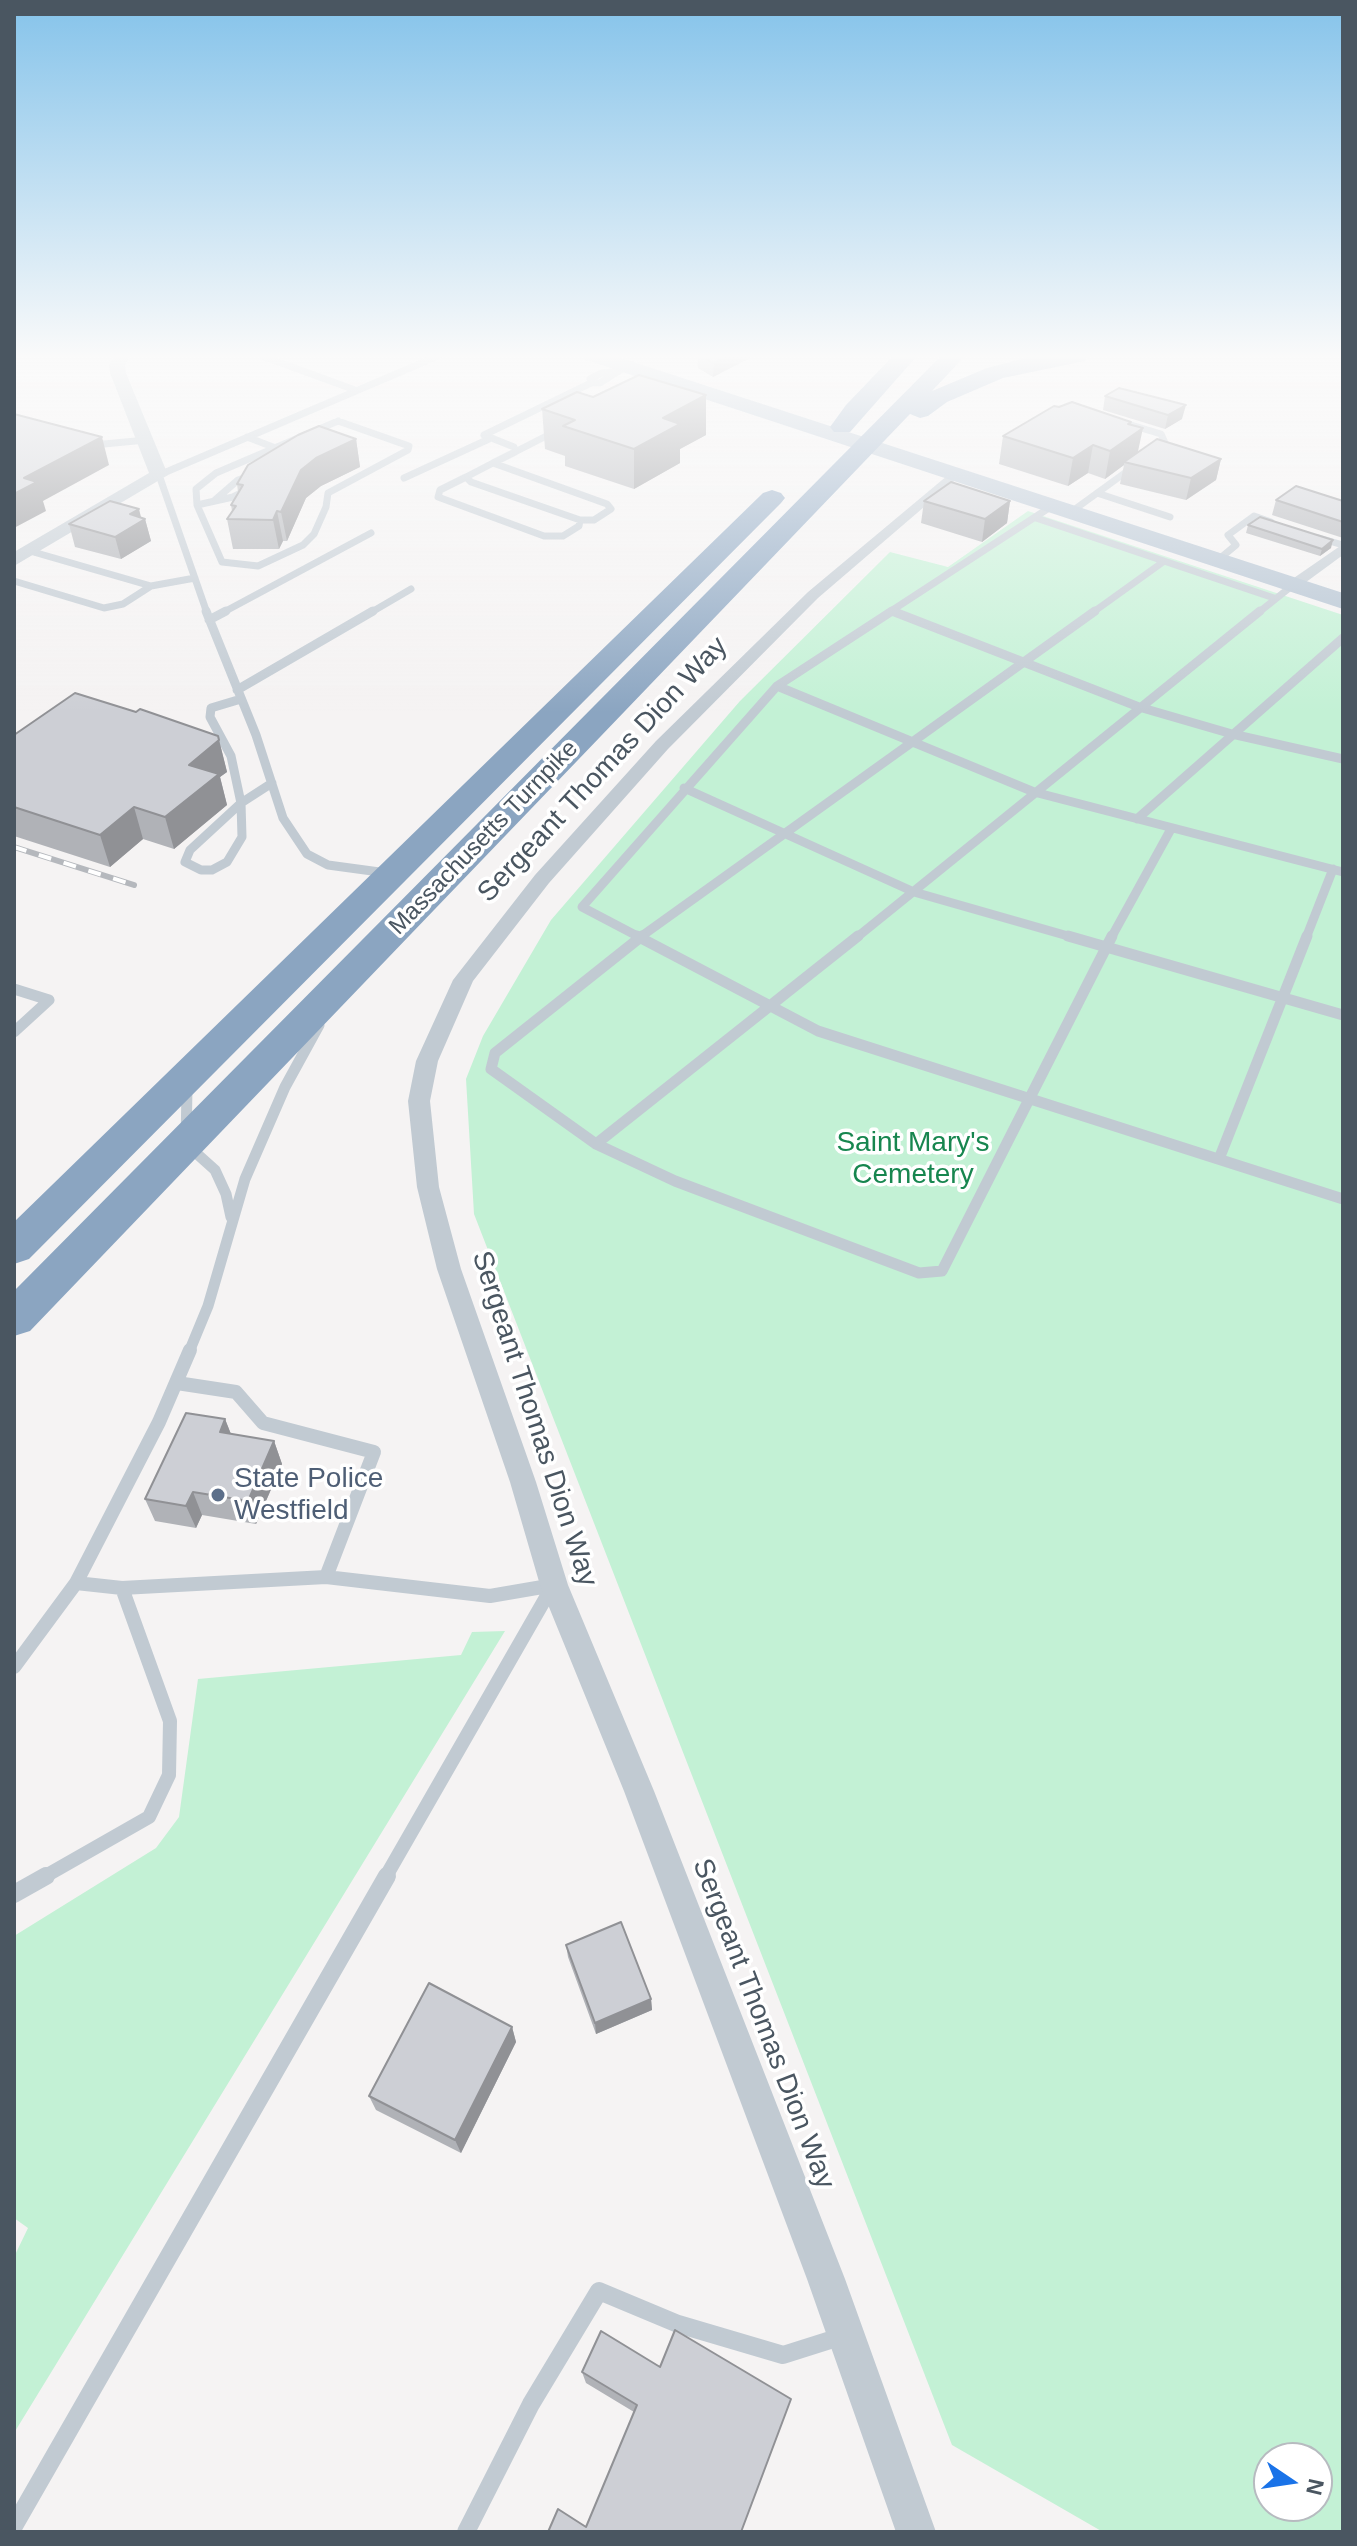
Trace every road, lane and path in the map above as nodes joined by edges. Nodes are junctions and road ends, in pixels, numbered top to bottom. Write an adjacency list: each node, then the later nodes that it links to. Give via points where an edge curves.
1 (159, 475): 25 (street); 28 (lane)
2 (217, 475): 17 (lane, via 196,489)
3 (359, 475): 17 (lane, via 328,493 314,534 303,545 258,566 222,562)
4 (411, 475): 14 (lane)
5 (470, 475): 13 (lane)
6 (526, 475): 20 (lane, via 611,509 594,520)
7 (794, 475): 53 (highway, Massachusetts Turnpike)
8 (838, 475): 34 (highway, Massachusetts Turnpike)
9 (854, 475): 34 (highway, via 788,541)
10 (953, 475): 75 (street, Sergeant Thomas Dion Way, via 813,595 662,745 592,823 463,980 427,1061 419,1101 428,1187 449,1269)
11 (956, 475): 18 (main road)
12 (1122, 475): 15 (lane)
13 (466, 477): 20 (lane); 20 (lane, via 440,490 438,497 544,536 563,536)
14 (404, 478)
15 (1097, 493): 18 (lane); 19 (lane)
16 (214, 501): 16 (lane, via 240,494 262,477 244,476); 17 (lane)
17 (197, 505)
18 (1053, 512): 26 (main road); 27 (lane); 35 (lane)
19 (1170, 517)
20 (580, 520)
21 (1283, 526): 26 (lane, via 1254,516 1228,535 1236,545)
22 (371, 533): 36 (lane)
23 (1313, 536): 24 (lane)
24 (1343, 547): 32 (street)
25 (22, 556): 30 (lane)
26 (1218, 560): 32 (main road)
27 (1163, 562): 32 (lane); 38 (lane)
28 (195, 578): 30 (lane); 36 (lane)
29 (14, 581): 30 (lane, via 104,608 123,604)
30 (151, 586)
31 (411, 589): 40 (lane)
32 (1284, 592): 33 (main road); 41 (lane)
33 (1343, 601)
34 (708, 608): 57 (highway, Massachusetts Turnpike)
35 (892, 611): 38 (lane); 39 (lane)
36 (209, 620): 40 (lane)
37 (1343, 638): 42 (lane)
38 (1022, 660): 41 (lane); 43 (lane)
39 (777, 686): 43 (lane); 46 (lane)
40 (239, 695): 45 (lane); 48 (lane, via 211,708 210,717 231,756)
41 (1139, 707): 42 (lane); 47 (lane)
42 (1232, 734): 44 (lane); 49 (lane)
43 (912, 741): 47 (lane); 51 (lane)
44 (1343, 759)
45 (272, 783): 48 (lane); 53 (lane, via 283,818 307,854 328,865)
46 (684, 788): 51 (lane); 55 (lane, via 582,907)
47 (1034, 792): 49 (lane); 54 (lane)
48 (241, 803): 48 (lane, via 242,837 227,862 212,870 185,862 190,850)
49 (1137, 819): 50 (lane)
50 (1171, 829): 52 (lane); 56 (lane)
51 (784, 833): 54 (lane); 55 (lane)
52 (1338, 870): 59 (lane)
53 (394, 874): 63 (highway, Massachusetts Turnpike)
54 (914, 892): 56 (lane); 60 (lane)
55 (638, 939): 60 (lane); 66 (lane, via 495,1053 491,1069)
56 (1106, 947): 59 (lane); 64 (lane)
57 (344, 981): 65 (highway, Massachusetts Turnpike); 69 (lane, via 285,1087)
58 (14, 989): 62 (lane, via 49,1000)
59 (1284, 998): 61 (lane); 67 (lane)
60 (769, 1007): 64 (lane, via 818,1031); 66 (lane)
61 (1343, 1015)
62 (14, 1032)
63 (188, 1077): 65 (lane); 70 (highway, Massachusetts Turnpike)
64 (1031, 1097): 66 (lane, via 942,1271 919,1273 675,1181); 67 (lane)
65 (186, 1144): 69 (lane, via 215,1170); 71 (highway, Massachusetts Turnpike)
66 (596, 1144)
67 (1219, 1159): 68 (lane)
68 (1343, 1199)
69 (231, 1220): 72 (lane, via 208,1306)
70 (14, 1248)
71 (14, 1319)
72 (177, 1383): 73 (lane, via 236,1392 263,1423 374,1452); 74 (lane)
73 (326, 1577): 75 (lane, via 490,1596); 76 (lane)
74 (76, 1583): 76 (lane); 77 (lane)
75 (554, 1585): 79 (street, Sergeant Thomas Dion Way, via 639,1791); 80 (lane)
76 (122, 1588): 78 (lane, via 170,1721 169,1775 149,1817)
77 (14, 1667)
78 (14, 1894)
79 (846, 2335): 81 (lane, via 783,2355 678,2324 599,2291 531,2404); 82 (street, Sergeant Thomas Dion Way)
80 (14, 2526)
81 (466, 2532)
82 (916, 2532)

